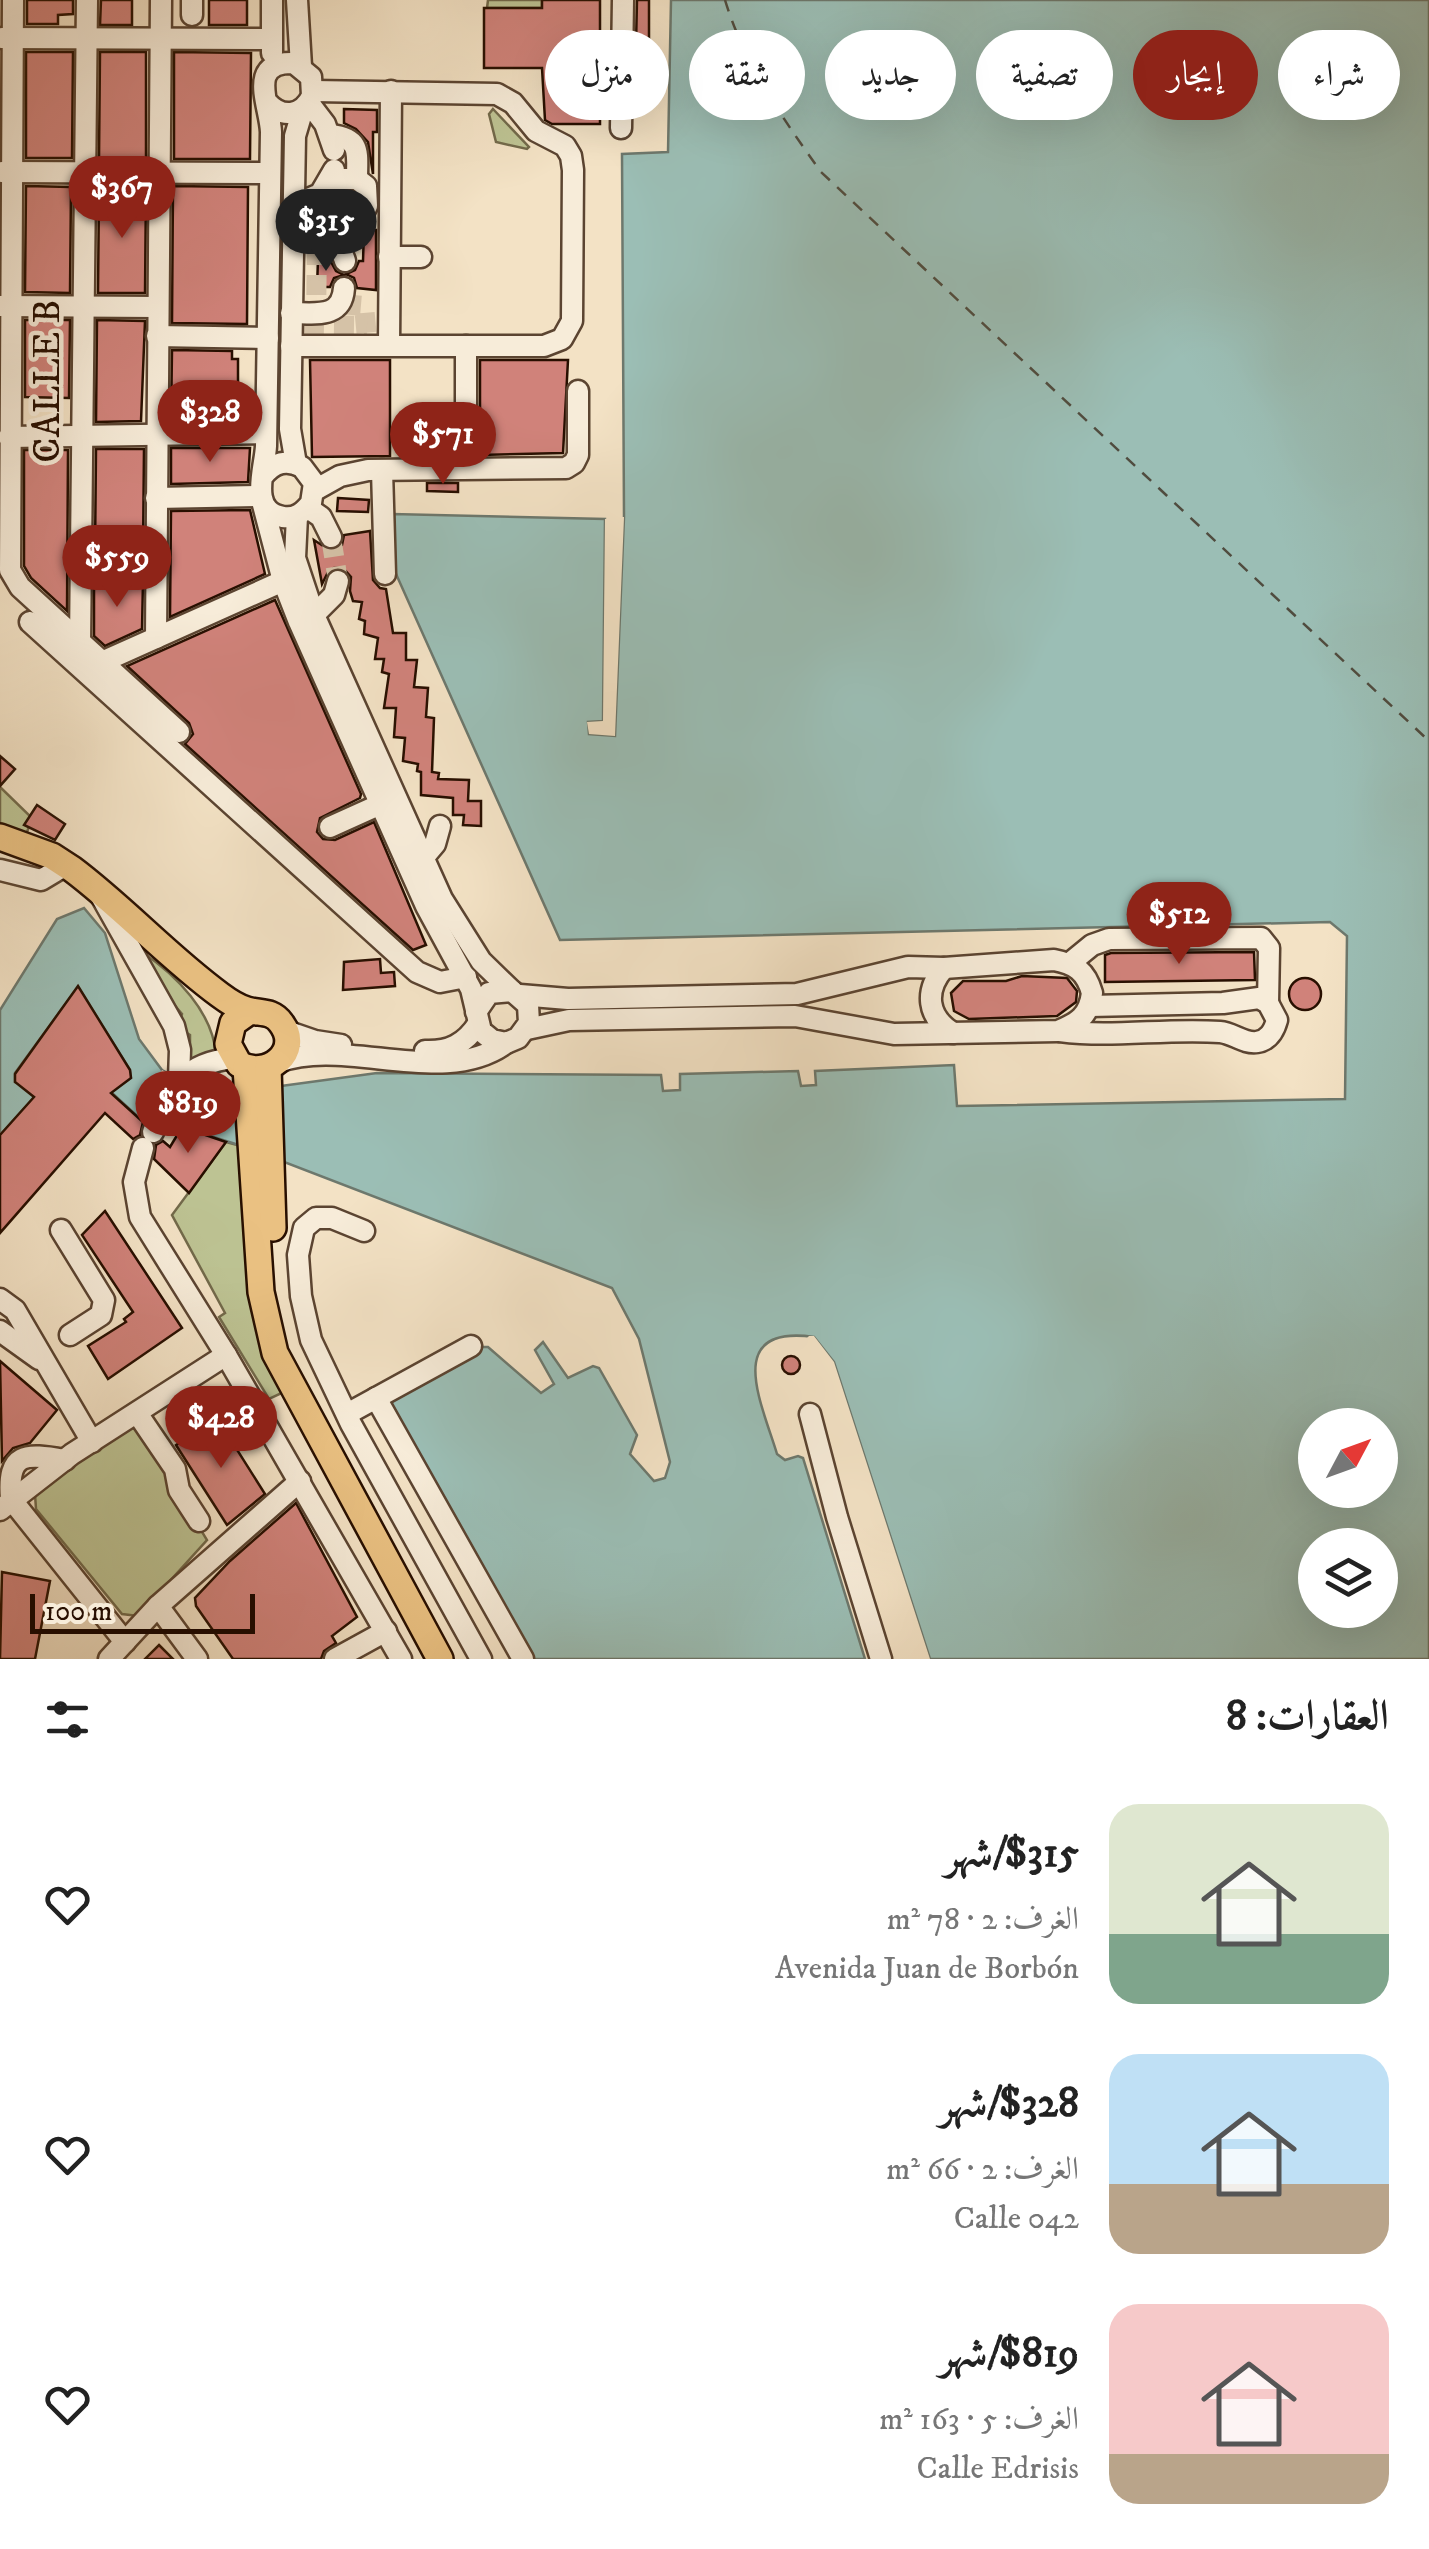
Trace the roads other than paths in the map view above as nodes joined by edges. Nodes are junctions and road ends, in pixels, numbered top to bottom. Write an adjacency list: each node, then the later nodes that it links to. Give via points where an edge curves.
1 (13, 0): 7 (street)
2 (87, 0): 8 (street, CALLE B)
3 (161, 0): 9 (street)
4 (272, 0): 10 (street)
5 (297, 0): 11 (street)
6 (623, 0): 16 (street)
7 (6, 38): 8 (street); 18 (street)
8 (86, 39): 9 (street); 19 (street, CALLE B)
9 (160, 39): 10 (street); 20 (street)
10 (271, 40): 12 (street)
11 (301, 66): 12 (street, via 286,62); 14 (street, via 311,77)
12 (272, 68): 15 (street, via 264,80)
13 (391, 91): 14 (street); 25 (street); 37 (street, via 466,95 495,106 528,139 554,148 574,180 572,322 566,334 544,346)
14 (309, 101): 15 (street, via 288,114); 17 (street); 23 (street, via 295,136)
15 (267, 102): 21 (street)
16 (621, 128)
17 (332, 159): 22 (street); 22 (street, via 343,136 353,142); 23 (street, via 312,200)
18 (6, 172): 19 (street); 29 (street)
19 (85, 173): 20 (street); 30 (street, CALLE B)
20 (159, 173): 21 (street); 31 (street)
21 (269, 174): 34 (street)
22 (357, 180): 23 (street, via 368,191 362,214)
23 (293, 211): 24 (street)
24 (293, 241): 27 (street, via 333,244); 32 (street)
25 (390, 250): 26 (street); 36 (street)
26 (420, 250)
27 (345, 261)
28 (344, 288): 32 (street, via 332,311)
29 (5, 306): 30 (street); 42 (street)
30 (84, 307): 31 (street); 41 (street, CALLE B)
31 (157, 307): 33 (street)
32 (291, 312): 35 (street)
33 (157, 336): 34 (street); 40 (street)
34 (268, 338): 39 (street)
35 (291, 346): 36 (street); 43 (street, via 290,429)
36 (389, 346): 37 (street)
37 (466, 346): 44 (street)
38 (578, 392): 44 (street, via 578,455 570,466)
39 (266, 433): 40 (street); 46 (street)
40 (156, 435): 41 (street); 47 (street)
41 (83, 436): 42 (street); 51 (street, CALLE B)
42 (9, 437): 50 (street)
43 (299, 466): 45 (street); 46 (street, via 277,464); 48 (street, via 312,477)
44 (466, 468): 45 (street)
45 (375, 470): 48 (street, via 340,476); 53 (street)
46 (262, 491): 47 (street); 48 (street, via 280,516); 54 (street)
47 (156, 498): 52 (street)
48 (306, 505): 49 (street); 56 (street, via 295,558)
49 (331, 537)
50 (5, 565): 59 (street, via 20,588)
51 (82, 568): 52 (street); 59 (street, CALLE B)
52 (156, 568): 58 (street)
53 (385, 574)
54 (283, 581): 58 (street); 62 (street)
55 (338, 582): 56 (street)
56 (314, 616): 66 (street)
57 (30, 622): 72 (street, via 417,972 440,982)
58 (156, 638): 60 (street)
59 (80, 643): 60 (street)
60 (102, 662): 61 (street)
61 (179, 732)
62 (381, 804): 64 (street); 72 (street)
63 (440, 826): 66 (street)
64 (330, 827)
65 (0, 837): 67 (main road)
66 (424, 858): 73 (street, via 461,934 487,970)
67 (66, 866): 68 (street, via 41,880); 69 (main road)
68 (0, 870)
69 (96, 888): 76 (main road, via 218,993); 84 (street, via 174,1026)
70 (1070, 963): 71 (street); 74 (street, via 1109,939 1260,938 1269,948); 75 (street, via 1089,981)
71 (944, 968): 73 (street, via 897,969 797,994 552,999); 81 (street, via 930,1003 942,1026)
72 (466, 978): 77 (street)
73 (516, 993): 77 (street, via 489,993); 78 (street, via 530,1011)
74 (1268, 1003): 75 (street, via 1259,998); 80 (street, via 1277,1020 1259,1042 1220,1032)
75 (1090, 1006): 80 (street)
76 (250, 1011): 79 (main road, via 272,1014); 83 (main road, via 229,1030 228,1044)
77 (477, 1018): 79 (street, via 464,1041 433,1052 328,1044); 82 (street, via 486,1036)
78 (527, 1029): 81 (street, via 554,1021 796,1016 894,1034); 82 (street)
79 (286, 1031): 83 (main road, via 287,1046)
80 (1058, 1031): 81 (street)
81 (954, 1032)
82 (506, 1043): 83 (street, via 455,1062 309,1055)
83 (256, 1072): 84 (street, via 199,1066); 85 (main road)
84 (179, 1079): 92 (street, via 134,1182 140,1217)
85 (262, 1168): 111 (main road, via 261,1292 275,1353); 112 (main road, via 276,1292 292,1355)
86 (61, 1230): 90 (street, via 104,1300 101,1314)
87 (364, 1231): 96 (street, via 316,1218 304,1228 298,1254 311,1340)
88 (0, 1299): 93 (street, via 12,1306)
89 (0, 1331): 93 (street)
90 (70, 1336)
91 (471, 1346): 94 (street)
92 (226, 1355): 95 (street); 100 (street)
93 (45, 1363): 98 (street)
94 (376, 1398): 96 (street); 114 (street)
95 (137, 1413): 98 (street); 99 (street)
96 (347, 1414): 113 (street)
97 (810, 1414): 115 (street)
98 (92, 1442): 101 (street)
99 (177, 1476): 102 (street); 103 (street)
100 (300, 1481): 103 (street); 105 (street)
101 (5, 1504): 106 (street)
102 (199, 1521)
103 (226, 1545): 104 (street)
104 (158, 1606): 106 (street); 108 (street)
105 (386, 1631): 109 (street); 110 (street)
106 (125, 1642): 107 (street)
107 (110, 1659)
108 (197, 1659)
109 (335, 1659)
110 (401, 1659)
111 (440, 1659)
112 (452, 1659)
113 (480, 1659)
114 (523, 1659)
115 (881, 1659)

